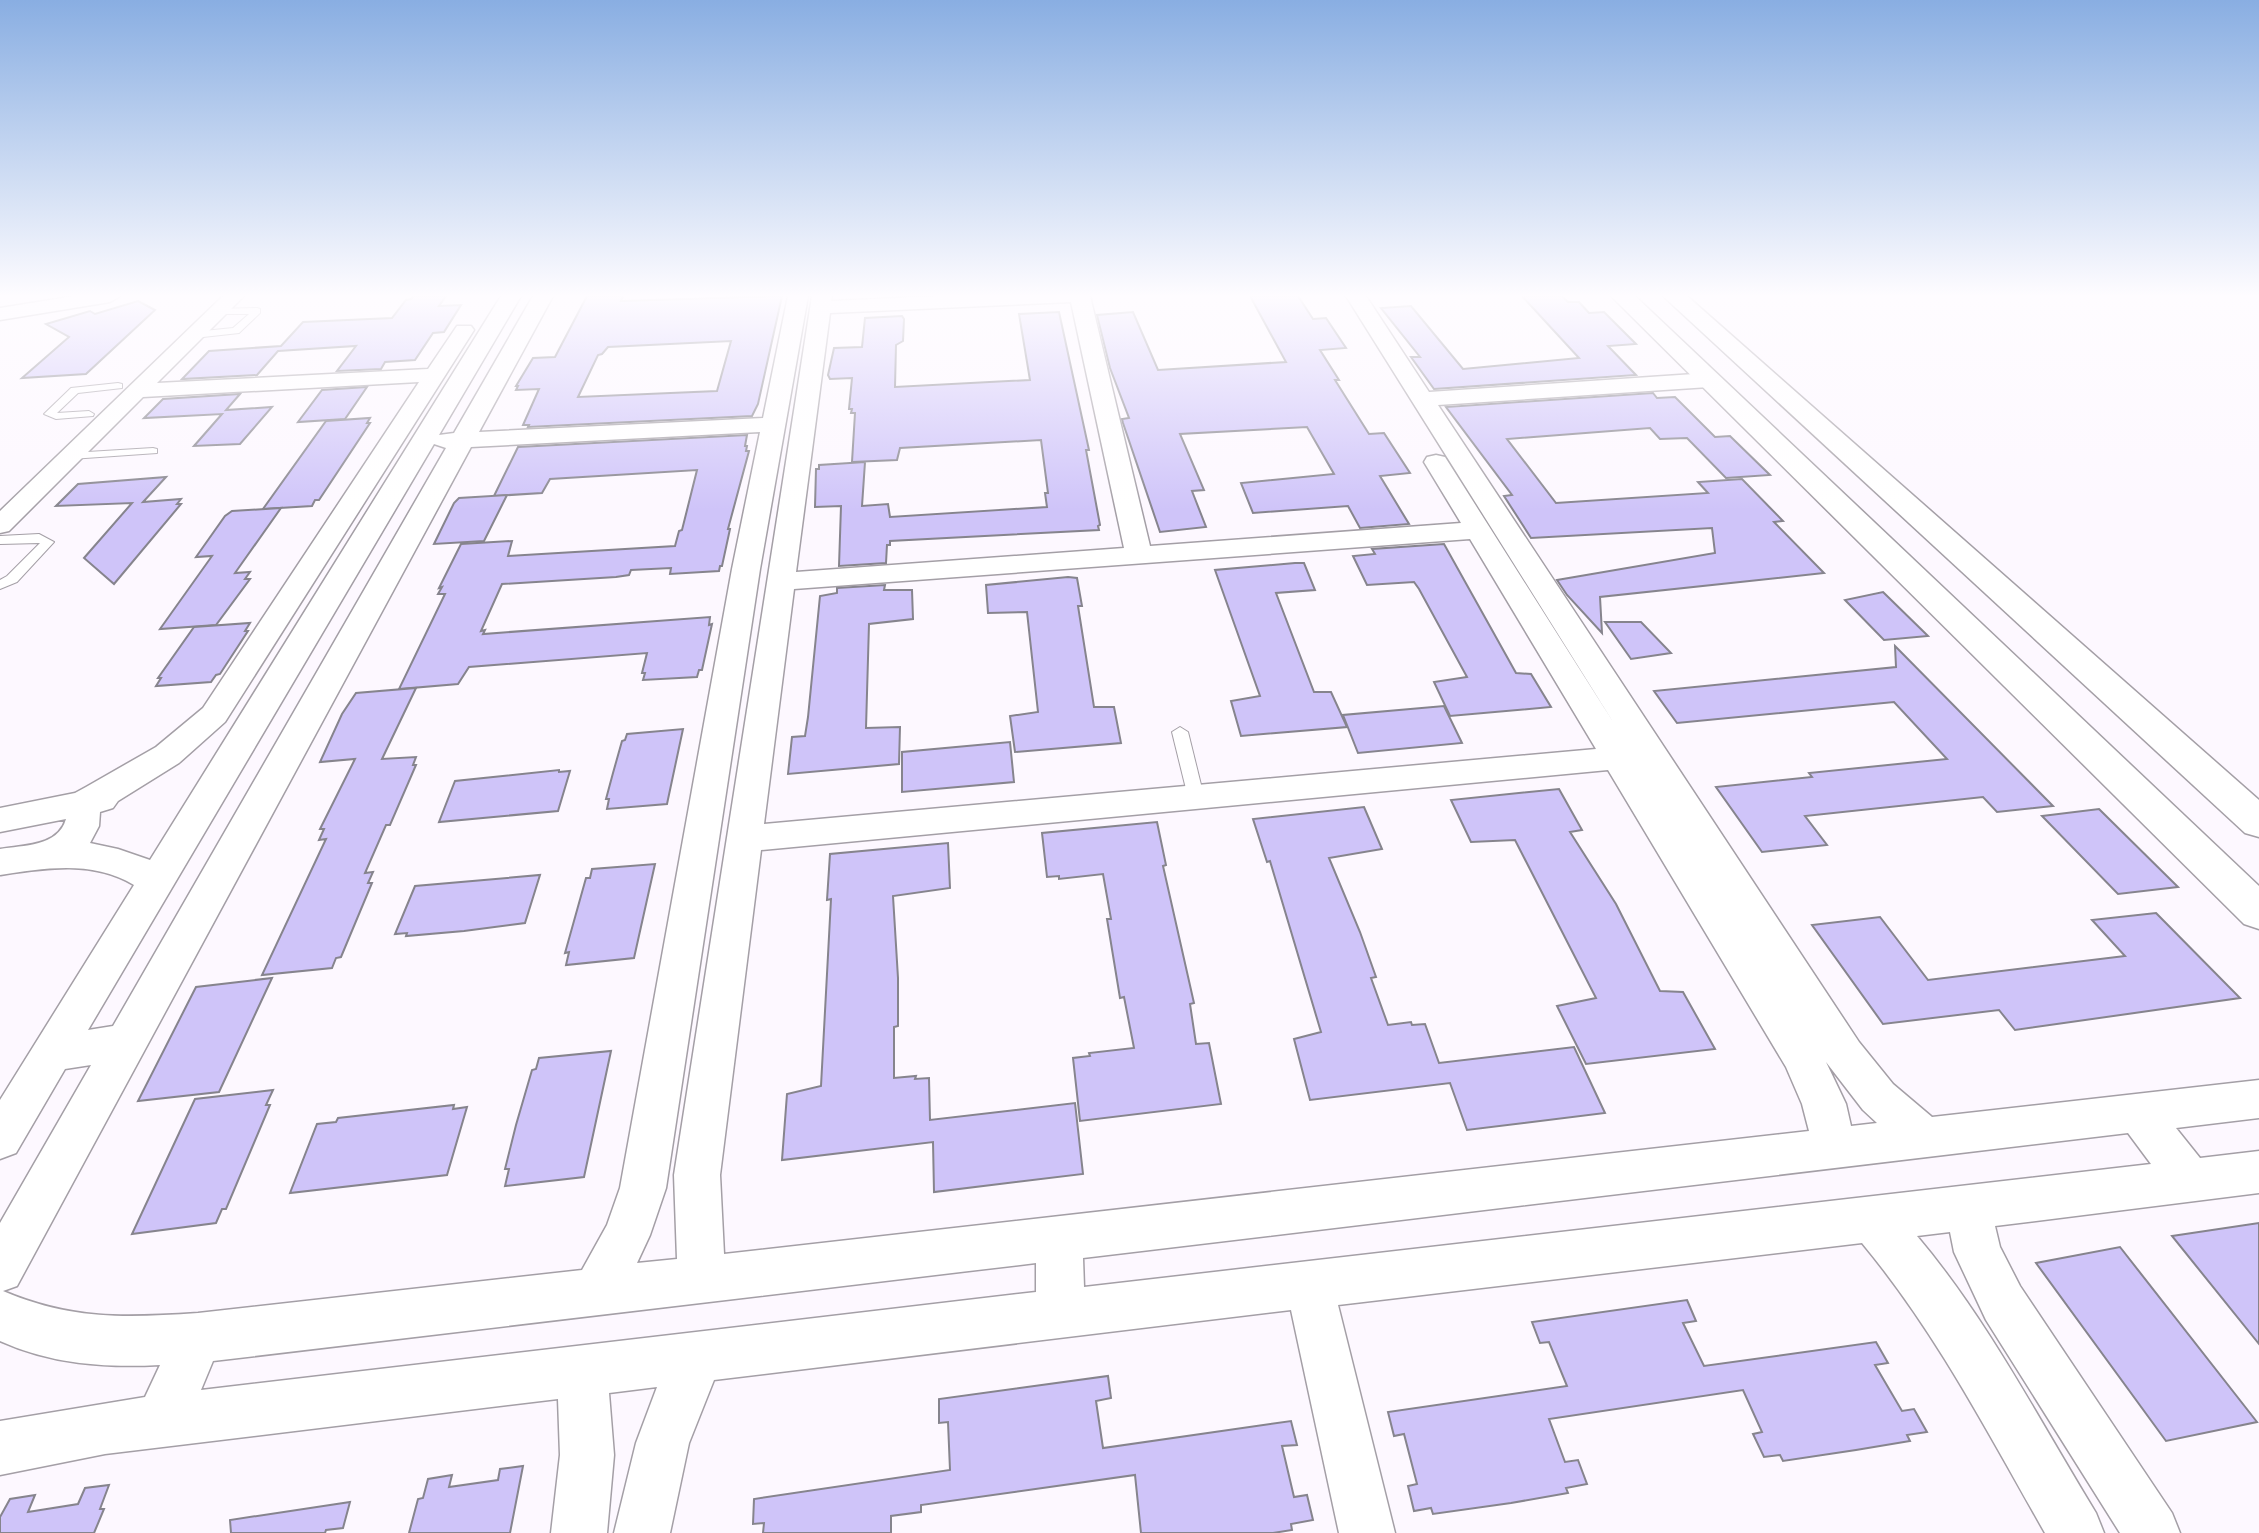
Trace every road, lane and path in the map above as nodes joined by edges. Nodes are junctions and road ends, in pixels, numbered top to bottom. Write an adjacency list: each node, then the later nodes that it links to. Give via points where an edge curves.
1 (153, 368): 13 (street)
2 (156, 368): 13 (street)
3 (460, 368): 18 (street)
4 (503, 368): 17 (street)
5 (797, 368): 16 (street)
6 (1094, 368): 25 (street)
7 (1378, 368): 23 (street)
8 (1402, 368): 14 (street)
9 (1696, 368): 12 (street)
10 (1754, 368): 29 (street)
11 (438, 369): 13 (street); 32 (street)
12 (1709, 380): 14 (street); 30 (street)
13 (134, 386): 15 (street); 15 (lane, via 75,390 49,414); 20 (street)
14 (1422, 399): 35 (street)
15 (89, 414): 21 (street)
16 (785, 417): 17 (street); 26 (street); 27 (street)
17 (462, 440): 18 (street); 48 (street)
18 (421, 443): 31 (street)
19 (153, 451): 20 (lane)
20 (71, 456): 22 (street)
21 (0, 498)
22 (0, 525)
23 (1478, 530): 25 (street); 35 (street)
24 (0, 540): 28 (lane, via 40,538 48,542 12,579)
25 (1139, 555): 27 (street)
26 (746, 569): 27 (street); 63 (street, via 643,1188 627,1235)
27 (781, 575): 43 (street)
28 (0, 585)
29 (2007, 595): 30 (street, via 1986,607); 33 (street)
30 (1936, 600): 34 (street)
31 (320, 608): 32 (street); 37 (street)
32 (279, 613): 40 (street, via 226,699 197,733 144,773)
33 (2081, 662): 34 (street, via 2030,652 2013,657); 42 (street)
34 (2008, 669): 47 (street)
35 (1592, 688): 38 (street); 52 (street, via 1844,1055 1878,1097)
36 (1180, 732): 39 (lane)
37 (232, 754): 40 (street, via 155,784); 46 (street)
38 (1618, 758): 39 (street); 54 (street, via 1804,1058 1824,1104)
39 (1196, 797): 43 (street)
40 (80, 805): 41 (street); 44 (street, via 84,821 79,832)
41 (0, 820)
42 (2259, 823)
43 (744, 839): 61 (street, via 696,1175)
44 (56, 854): 45 (street); 46 (street, via 118,860)
45 (0, 862)
46 (155, 880): 49 (street)
47 (2259, 912)
48 (126, 1042): 49 (street); 60 (street)
49 (51, 1053): 53 (street)
50 (2259, 1099): 51 (street)
51 (2138, 1113): 52 (street); 56 (street)
52 (1924, 1138): 54 (street)
53 (0, 1139)
54 (1835, 1148): 59 (street)
55 (2259, 1172): 56 (street)
56 (2190, 1180): 57 (street)
57 (1968, 1207): 58 (street); 75 (street, via 1978,1252 2003,1303)
58 (1872, 1220): 62 (street); 74 (street, via 1950,1321)
59 (1059, 1237): 61 (street); 65 (street)
60 (0, 1269)
61 (704, 1278): 63 (street)
62 (1309, 1284): 65 (street); 73 (street)
63 (597, 1290): 66 (street)
64 (0, 1315): 66 (street, via 75,1339)
65 (1061, 1315): 67 (street)
66 (198, 1338): 69 (street)
67 (698, 1358): 68 (street); 72 (street, via 664,1432)
68 (582, 1372): 69 (street); 71 (street, via 587,1455)
69 (161, 1422): 70 (street)
70 (0, 1448)
71 (579, 1533)
72 (642, 1533)
73 (1367, 1533)
74 (2076, 1533)
75 (2152, 1533)

